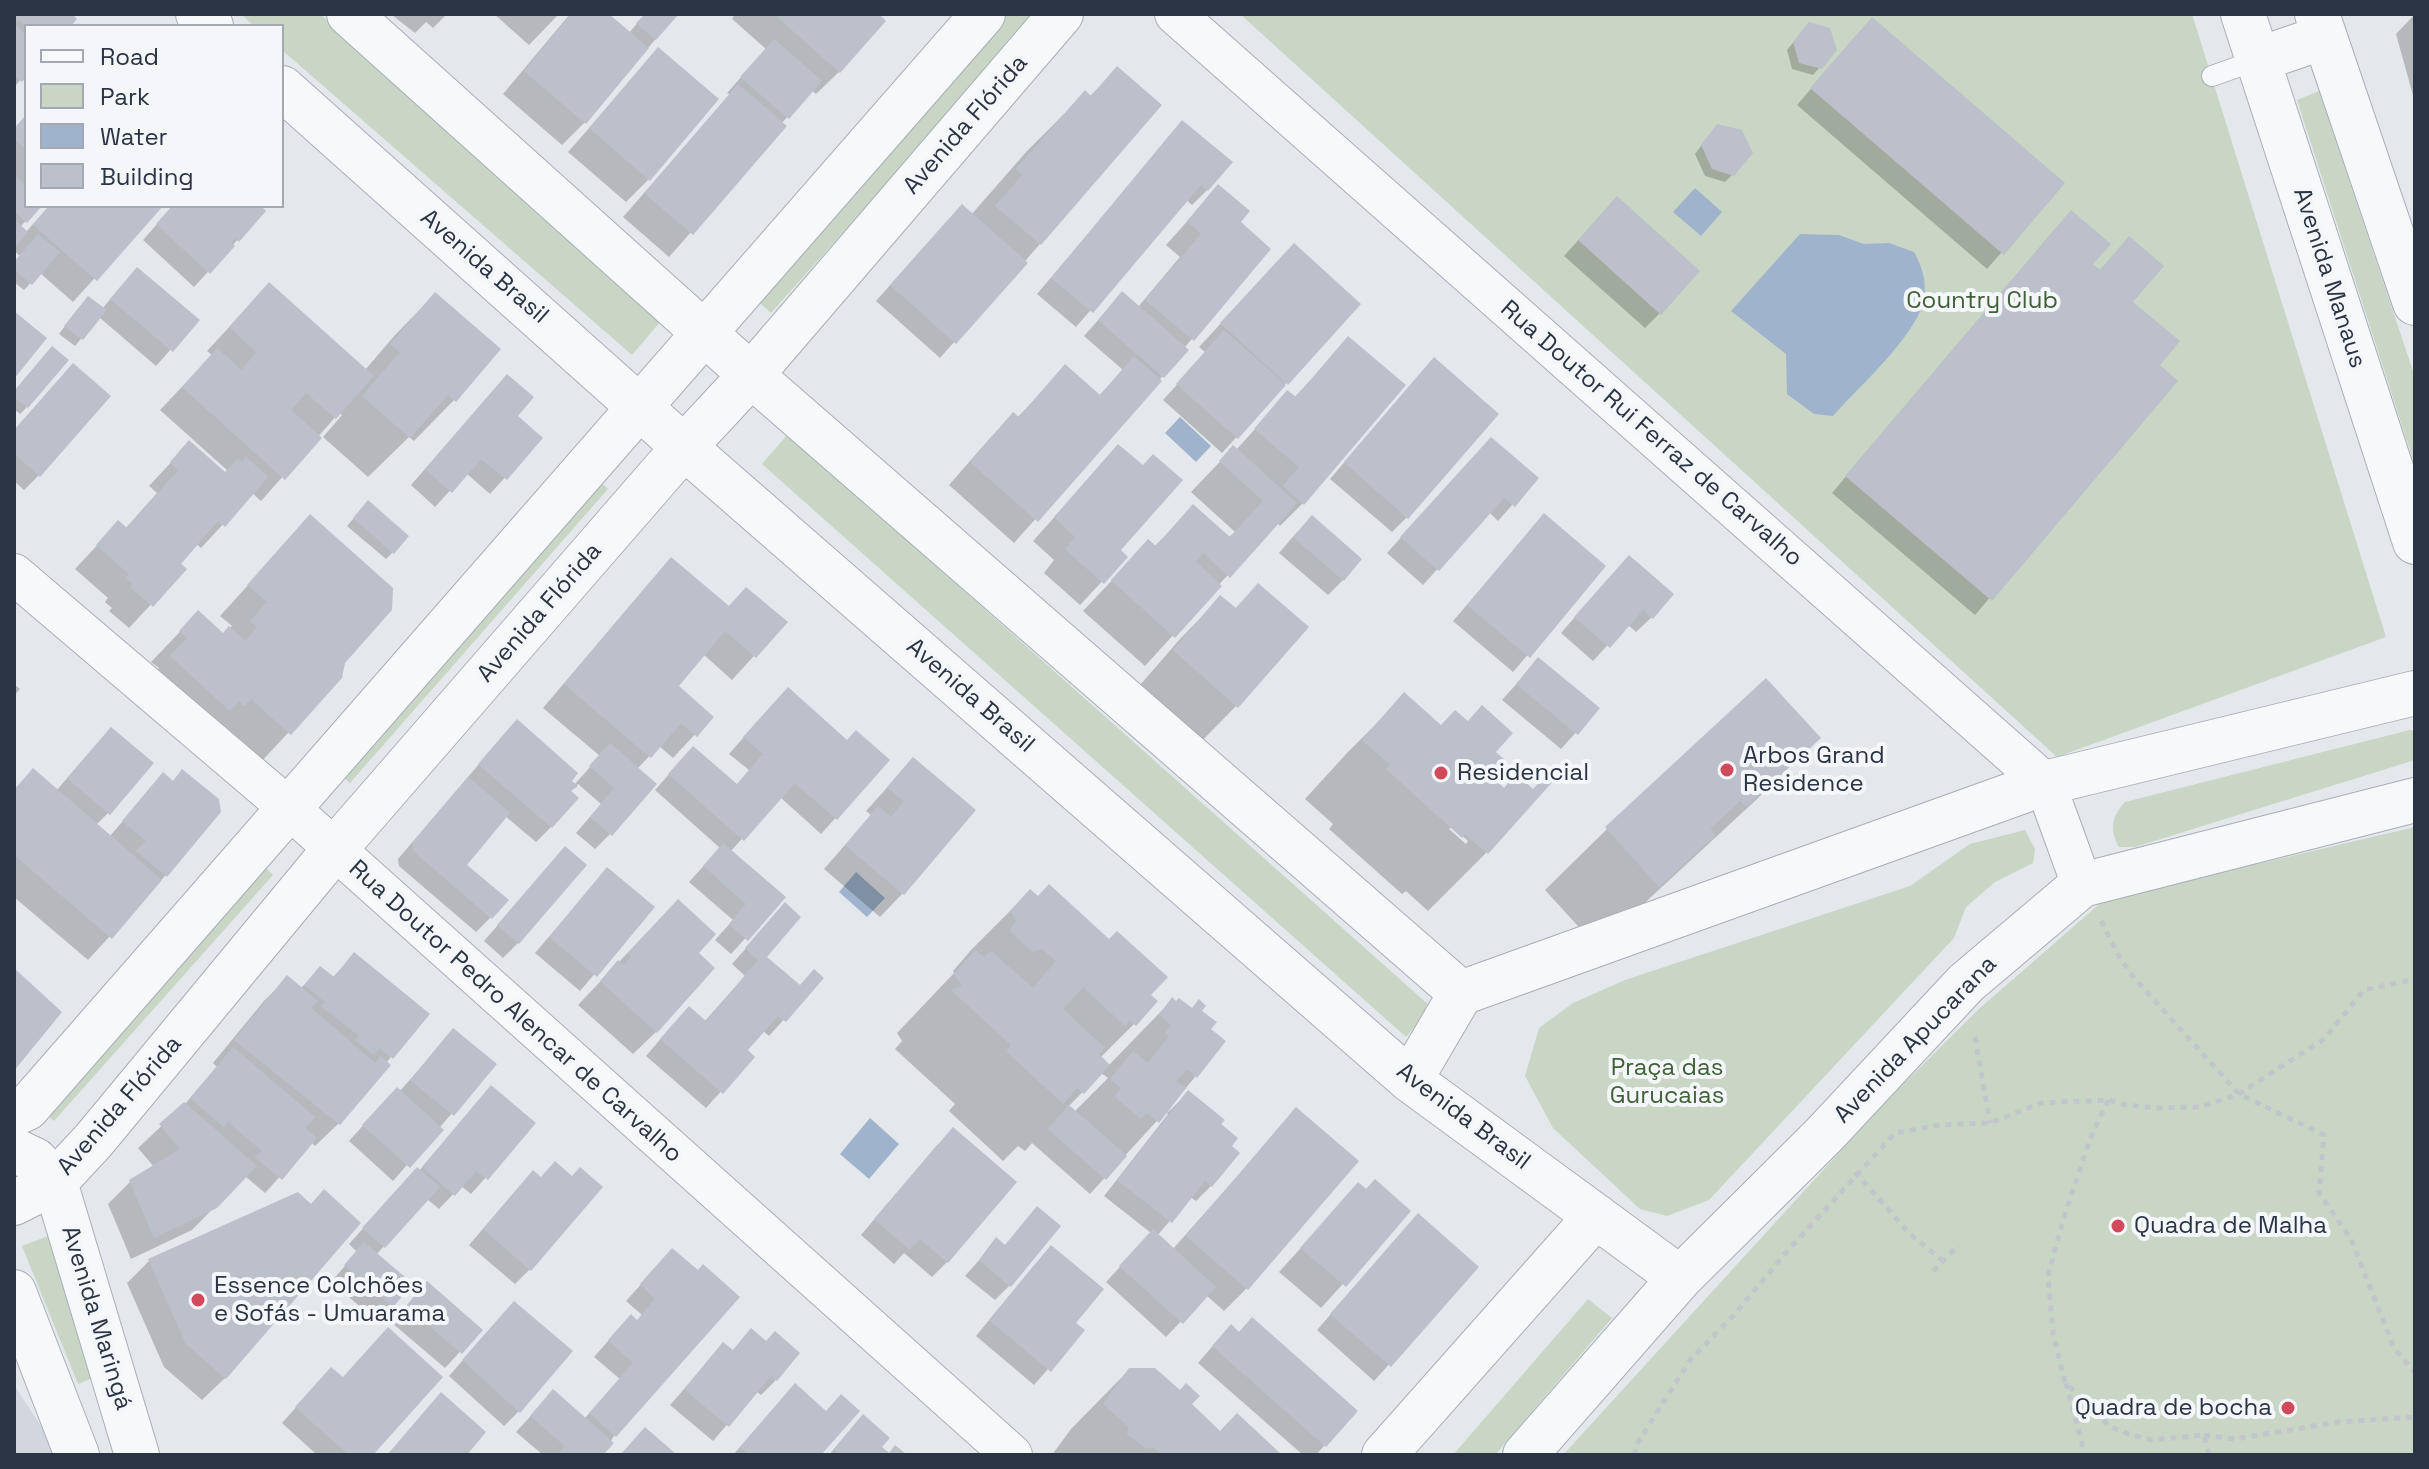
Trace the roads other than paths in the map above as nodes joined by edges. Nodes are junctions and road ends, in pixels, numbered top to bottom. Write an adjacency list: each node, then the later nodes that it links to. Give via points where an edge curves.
1 (349, 14): 11 (street)
2 (983, 14): 11 (street)
3 (1061, 14): 12 (street, Avenida Flórida)
4 (1175, 14): 18 (street, Rua Doutor Rui Ferraz de Carvalho)
5 (2243, 14): 7 (street, Avenida Manaus)
6 (2321, 26): 7 (street); 10 (street)
7 (2257, 60): 8 (lane); 15 (street, Avenida Manaus)
8 (2212, 76)
9 (284, 90): 13 (street, Avenida Brasil)
10 (2415, 303)
11 (706, 332): 12 (street); 13 (street)
12 (751, 375): 14 (street, Avenida Flórida); 23 (street)
13 (641, 406): 14 (street, Avenida Brasil); 20 (street)
14 (684, 447): 21 (street, Avenida Flórida); 24 (street, Avenida Brasil)
15 (2415, 542)
16 (14, 574): 20 (street, Rua Doutor Pedro Alencar de Carvalho)
17 (2415, 693): 18 (street)
18 (2045, 783): 22 (street, Rua Doutor Rui Ferraz de Carvalho); 23 (street)
19 (2415, 800): 22 (street, Avenida Apucarana)
20 (290, 809): 21 (street, Rua Doutor Pedro Alencar de Carvalho); 25 (street)
21 (334, 850): 27 (street, Avenida Flórida); 34 (street, Rua Doutor Pedro Alencar de Carvalho)
22 (2082, 885): 30 (street, Avenida Apucarana, via 1966,983)
23 (1461, 993): 24 (street)
24 (1410, 1080): 29 (street, Avenida Brasil)
25 (18, 1115)
26 (14, 1150): 27 (street, via 35,1160)
27 (55, 1182): 28 (street, Avenida Flórida); 33 (street, Avenida Maringá)
28 (14, 1203)
29 (1596, 1216): 30 (street, Avenida Brasil); 35 (street)
30 (1680, 1278): 36 (street, Avenida Apucarana)
31 (14, 1292): 32 (street)
32 (77, 1455)
33 (137, 1455)
34 (1012, 1455)
35 (1384, 1455)
36 (1525, 1455)

